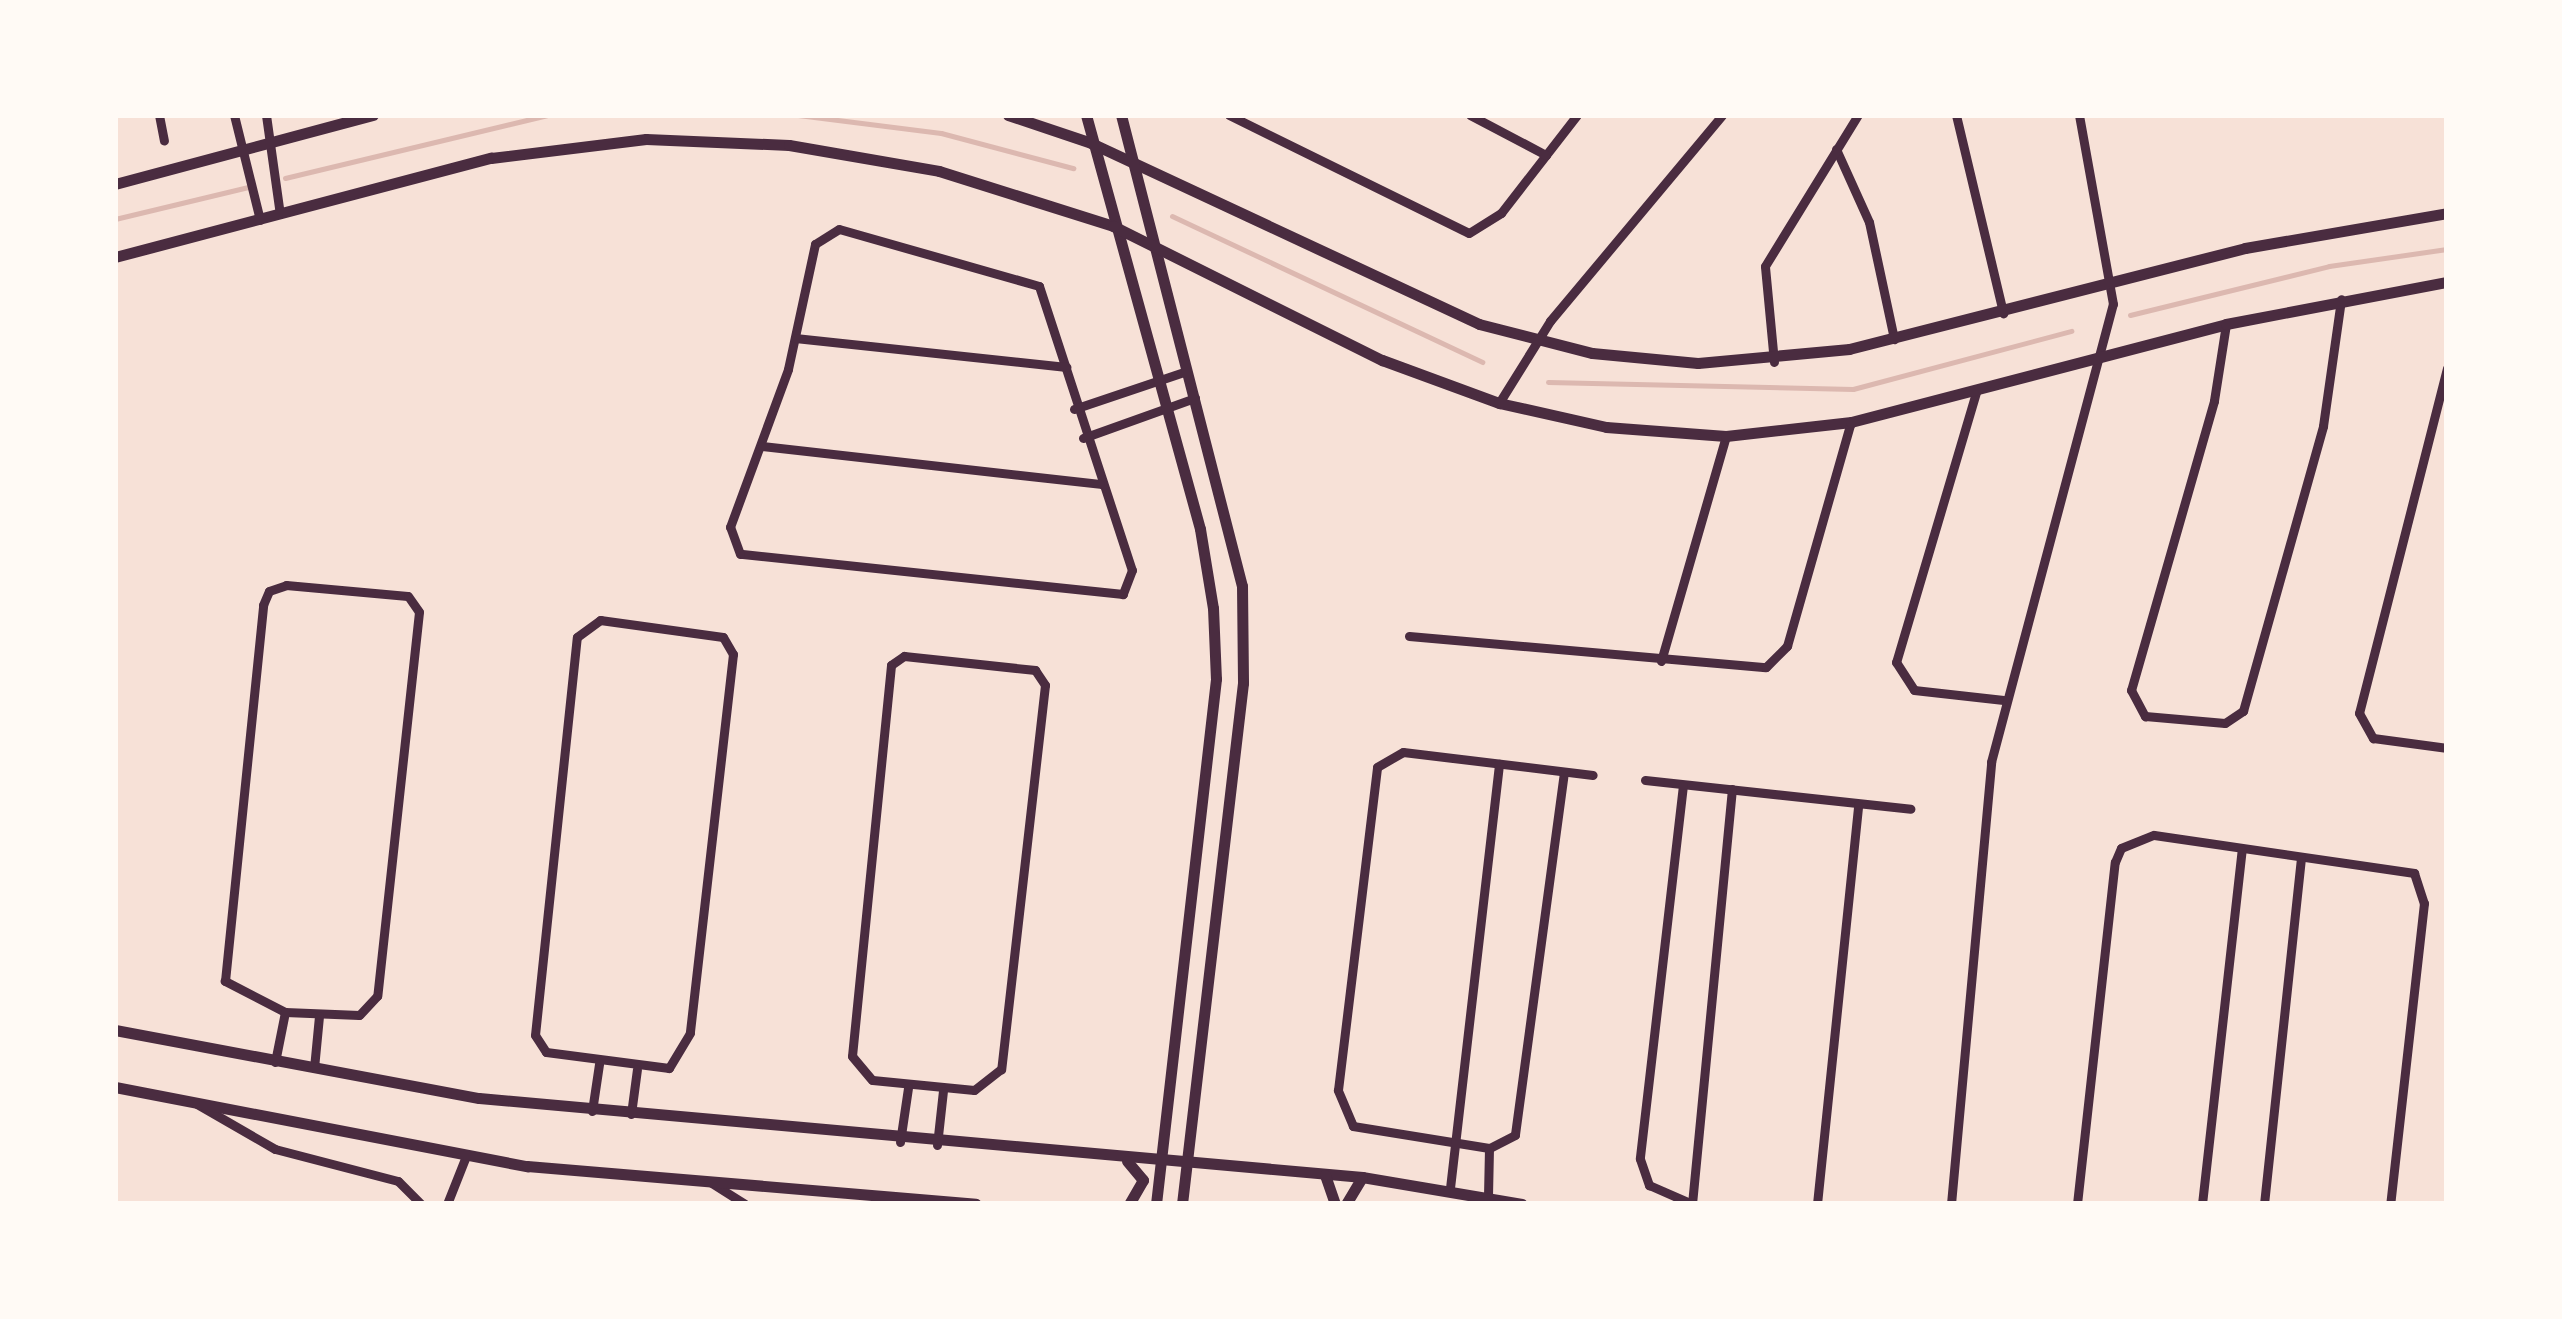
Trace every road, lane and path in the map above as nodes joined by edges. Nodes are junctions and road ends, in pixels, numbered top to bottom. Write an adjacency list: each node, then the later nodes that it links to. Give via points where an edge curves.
1 (159, 115): 15 (street)
2 (234, 115): 18 (street)
3 (266, 115): 16 (street)
4 (373, 115): 16 (street)
5 (1008, 115): 17 (street)
6 (1086, 115): 17 (street)
7 (1121, 115): 21 (street)
8 (1229, 115): 20 (street, via 1455,232 1488,226)
9 (1470, 115): 20 (street)
10 (1577, 115): 20 (street)
11 (1722, 115): 36 (street)
12 (1858, 115): 19 (street)
13 (1956, 115): 32 (street)
14 (2080, 115): 29 (street)
15 (164, 141)
16 (266, 144): 18 (street); 24 (street)
17 (1091, 144): 21 (street); 26 (street)
18 (245, 149): 22 (street); 25 (street)
19 (1836, 150): 35 (street, via 1869,222); 38 (street, via 1765,266)
20 (1546, 155)
21 (1129, 161): 27 (street); 36 (street, via 1400,292)
22 (115, 184)
23 (2447, 213): 29 (street)
24 (280, 214): 25 (street); 26 (street, via 491,158 710,138 939,171)
25 (260, 220): 28 (street)
26 (1113, 226): 27 (street); 42 (street)
27 (1152, 243): 41 (street); 45 (street, via 1382,360)
28 (115, 257)
29 (2115, 278): 32 (street); 37 (street)
30 (2447, 282): 31 (street)
31 (2341, 299): 33 (street); 33 (street, via 2323,426 2243,711 2225,723 2145,716 2131,690 2214,400)
32 (2003, 313): 35 (street)
33 (2226, 324): 37 (street)
34 (795, 338): 39 (street); 39 (street, via 815,244 832,229 1026,278 1051,303); 51 (street)
35 (1894, 340): 38 (street)
36 (1534, 342): 38 (street, via 1698,363); 45 (street)
37 (2105, 352): 43 (street); 55 (street)
38 (1774, 362)
39 (1066, 367): 47 (street)
40 (2447, 368): 56 (street, via 2359,713 2373,738)
41 (1187, 370): 42 (street); 44 (street)
42 (1159, 380): 46 (street); 47 (street)
43 (1977, 390): 48 (street); 55 (street, via 1896,662 1914,690)
44 (1195, 398): 46 (street); 87 (street, via 1235,540 1243,683)
45 (1499, 403): 49 (street, via 1606,427)
46 (1166, 408): 50 (street); 86 (street, via 1208,564 1216,679)
47 (1074, 409): 50 (street)
48 (1851, 422): 49 (street); 54 (street, via 1779,660 1750,669)
49 (1726, 436): 54 (street)
50 (1083, 438): 52 (street)
51 (762, 446): 52 (street); 52 (street, via 730,527 746,558 1111,598 1134,578)
52 (1100, 484)
53 (1409, 636): 54 (street, via 1482,636)
54 (1661, 661)
55 (2003, 700): 106 (street, via 1984,810)
56 (2447, 748)
57 (1500, 764): 58 (street); 80 (street); 80 (street, via 1388,757 1376,767 1338,1090 1345,1119 1368,1131)
58 (1564, 772): 59 (street); 83 (street, via 1510,1142)
59 (1593, 775)
60 (1645, 780): 61 (street)
61 (1683, 785): 62 (street); 93 (street, via 1642,1174)
62 (1732, 790): 63 (street); 104 (street)
63 (1858, 804): 64 (street); 105 (street)
64 (1910, 809)
65 (2242, 850): 66 (street); 107 (street, via 2154,835 2122,848); 108 (street)
66 (2301, 858): 109 (street); 110 (street, via 2402,867 2422,886)
67 (285, 1012): 68 (street); 68 (street, via 225,980 263,605 269,590 286,585 408,596 419,612 377,996 359,1015); 70 (street)
68 (319, 1016): 72 (street)
69 (115, 1030): 70 (street)
70 (275, 1062): 72 (street)
71 (599, 1064): 73 (street); 73 (street, via 546,1052 533,1022 577,638 600,620 723,636 733,654 687,1052 669,1068); 78 (street)
72 (314, 1068): 78 (street)
73 (637, 1070): 79 (street)
74 (115, 1086): 77 (street)
75 (908, 1088): 76 (street); 76 (street, via 860,1072 850,1022 891,665 904,656 1036,670 1045,685 1001,1068 974,1090); 81 (street)
76 (943, 1090): 82 (street)
77 (195, 1103): 84 (street); 94 (street, via 275,1149 398,1181)
78 (592, 1112): 79 (street)
79 (631, 1116): 81 (street)
80 (1454, 1141): 83 (street); 91 (street)
81 (900, 1142): 82 (street)
82 (937, 1145): 85 (street)
83 (1489, 1148): 92 (street)
84 (466, 1156): 90 (street); 95 (street)
85 (1127, 1162): 86 (street); 98 (street, via 1143,1180)
86 (1162, 1164): 87 (street); 99 (street)
87 (1188, 1166): 88 (street); 100 (street)
88 (1325, 1175): 89 (street); 101 (street)
89 (1362, 1177): 91 (street); 102 (street)
90 (710, 1182): 96 (street); 97 (street)
91 (1450, 1188): 92 (street)
92 (1488, 1196): 103 (street)
93 (1661, 1198): 104 (street)
94 (421, 1204)
95 (447, 1204)
96 (746, 1204)
97 (976, 1204)
98 (1129, 1204)
99 (1156, 1204)
100 (1182, 1204)
101 (1336, 1204)
102 (1346, 1204)
103 (1522, 1204)
104 (1692, 1204)
105 (1816, 1204)
106 (1951, 1204)
107 (2078, 1204)
108 (2202, 1204)
109 (2264, 1204)
110 (2390, 1204)

